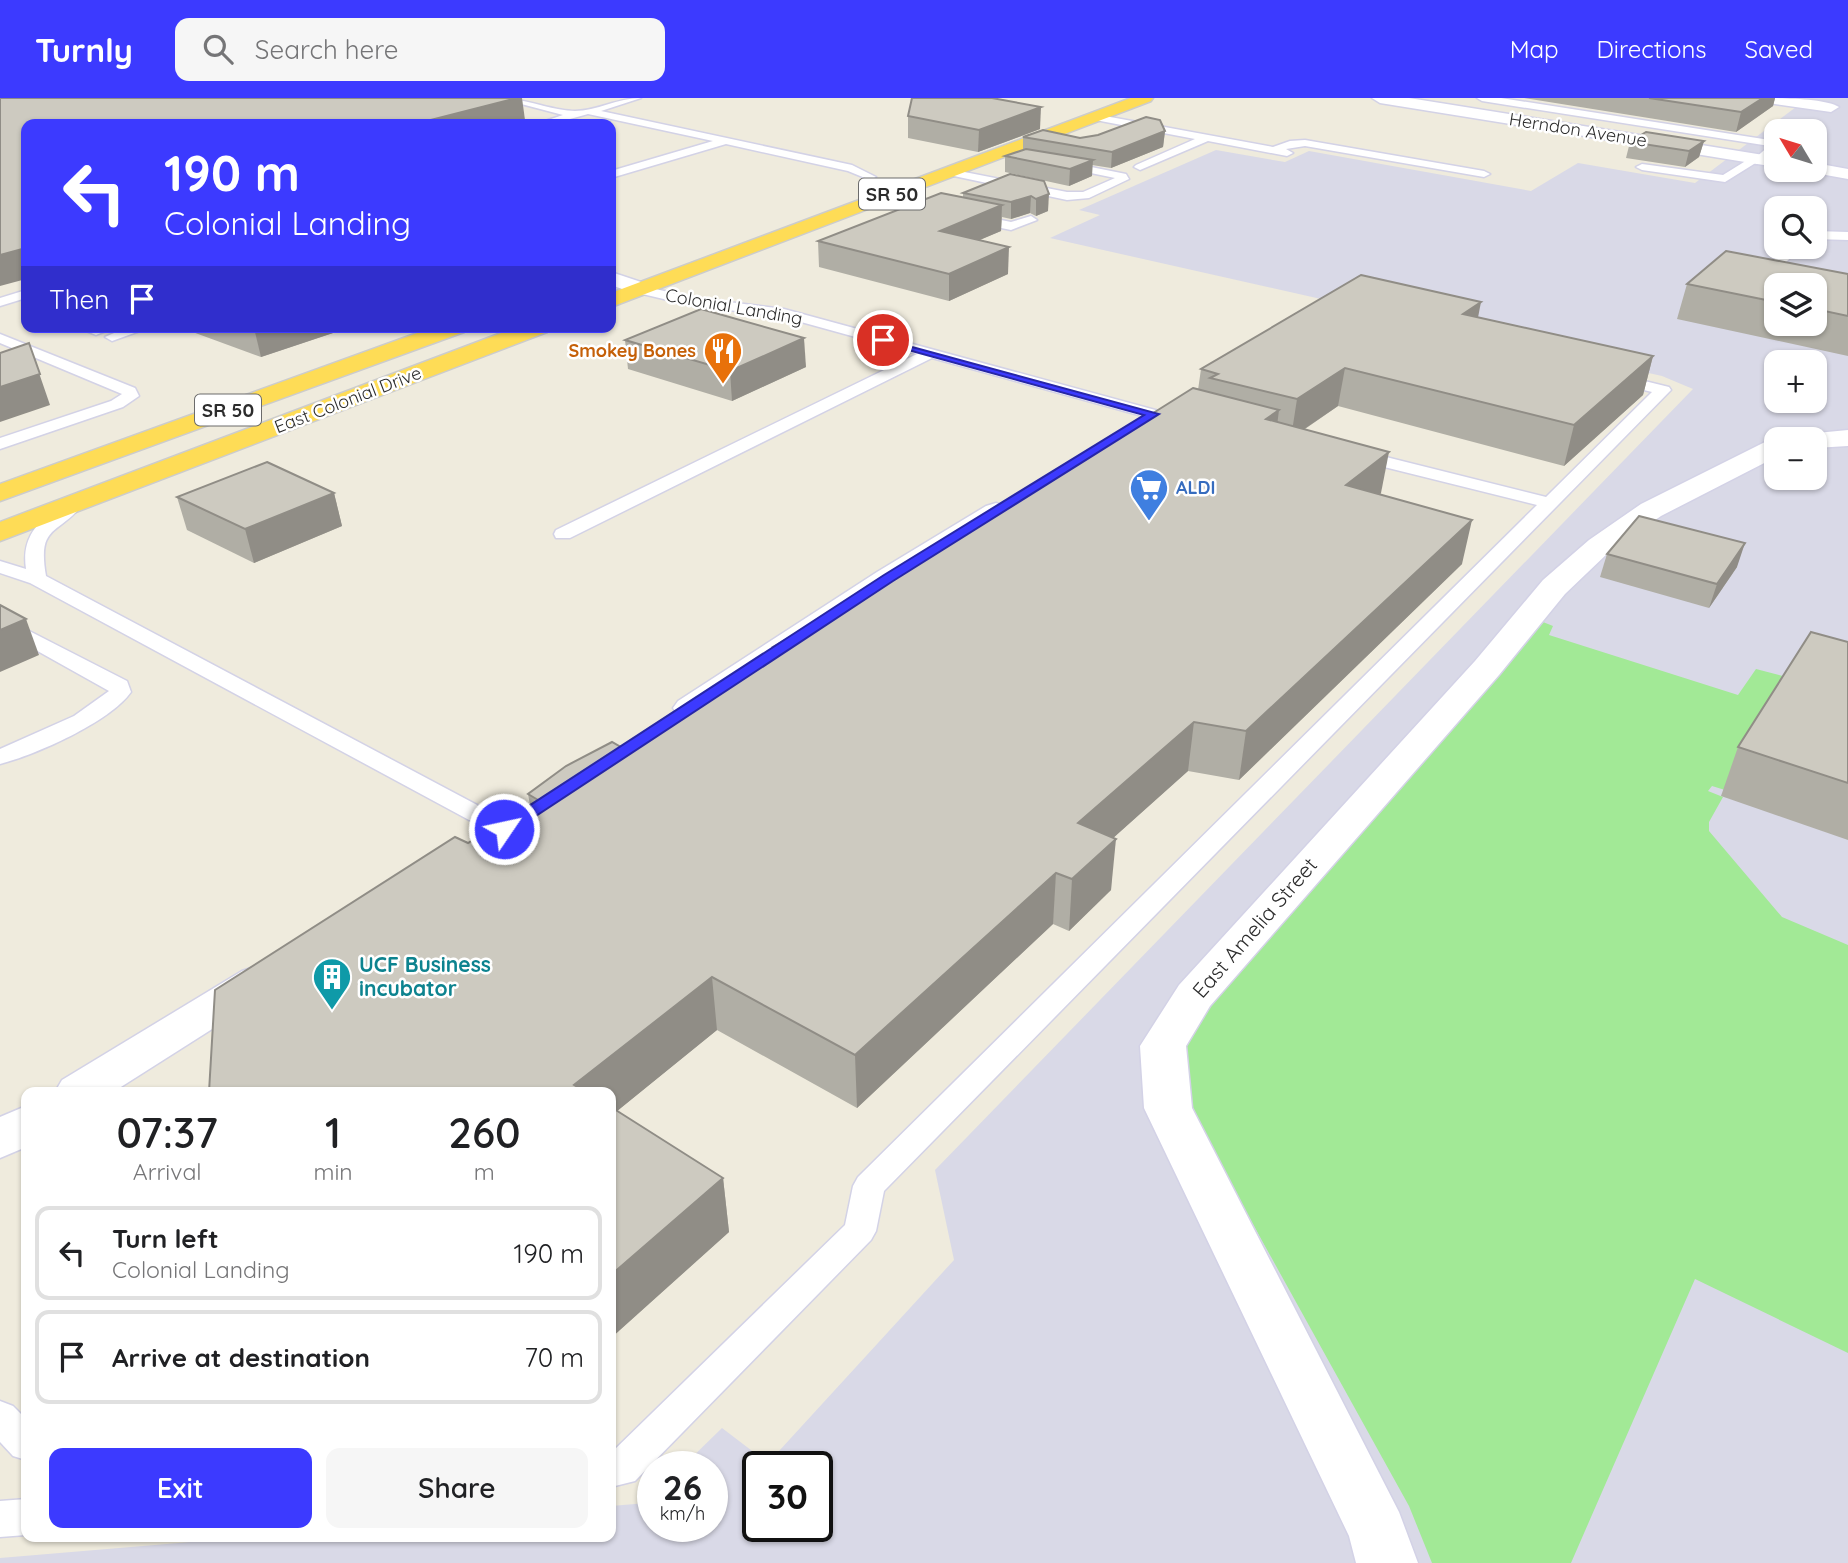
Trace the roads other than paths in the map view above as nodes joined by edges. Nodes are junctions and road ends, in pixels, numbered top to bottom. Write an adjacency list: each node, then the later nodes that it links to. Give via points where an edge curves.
1 (503, 98): 9 (lane)
2 (636, 98): 9 (lane)
3 (1145, 98): 10 (highway, SR 50)
4 (1380, 98): 7 (street, Herndon Avenue)
5 (1482, 98): 23 (lane)
6 (1768, 98): 8 (street)
7 (1414, 100): 22 (street, Herndon Avenue)
8 (1836, 103): 14 (street)
9 (578, 114): 11 (lane); 12 (lane); 13 (lane)
10 (1094, 117): 16 (lane); 29 (highway, SR 50, via 1044,141)
11 (560, 119)
12 (592, 119)
13 (605, 119)
14 (1815, 119)
15 (616, 121): 20 (lane)
16 (1142, 126): 18 (lane); 19 (lane)
17 (616, 127): 21 (lane)
18 (1117, 136)
19 (1207, 138): 26 (lane); 31 (lane, via 1281,152 1290,144 1305,143)
20 (726, 141): 21 (lane); 33 (lane)
21 (706, 146): 30 (lane); 33 (lane, via 831,175)
22 (1764, 154)
23 (1764, 154)
24 (1764, 158): 27 (lane, via 1725,179)
25 (1042, 161): 29 (lane, via 1123,179 1085,195 1067,197)
26 (1140, 167)
27 (1642, 167)
28 (1827, 170): 32 (street)
29 (949, 172): 35 (highway, SR 50)
30 (616, 173)
31 (1484, 174)
32 (1848, 174)
33 (876, 175): 34 (highway, SR 50)
34 (844, 186)
35 (879, 199): 37 (lane); 44 (highway, SR 50)
36 (944, 199): 37 (lane)
37 (921, 208): 38 (lane, via 1011,226)
38 (1031, 220)
39 (1827, 235): 40 (lane)
40 (1848, 236)
41 (1782, 259): 43 (lane)
42 (616, 272): 44 (street)
43 (1766, 273)
44 (639, 289): 46 (highway, SR 50); 52 (lane, Colonial Landing, via 689,301 785,313)
45 (21, 295): 47 (lane)
46 (616, 298)
47 (4, 300): 48 (lane)
48 (21, 305)
49 (439, 333): 57 (highway, East Colonial Drive / SR 50)
50 (523, 333): 67 (highway, East Colonial Drive / SR 50)
51 (0, 338): 53 (lane)
52 (932, 353): 56 (lane, Colonial Landing); 70 (lane)
53 (38, 354): 54 (lane); 61 (lane, via 129,391 131,396)
54 (11, 362)
55 (1585, 371): 66 (lane, via 1663,390)
56 (1161, 414): 58 (street)
57 (198, 420): 64 (highway, East Colonial Drive / SR 50); 68 (highway, via 175,443)
58 (1118, 437)
59 (1848, 438): 60 (street)
60 (1827, 439)
61 (0, 444)
62 (1332, 451): 66 (lane)
63 (1764, 453): 84 (street, East Amelia Street, via 1651,510 1599,546 1542,598 1487,668 1194,996 1163,1046 1168,1108 1378,1532)
64 (0, 493)
65 (1024, 495): 74 (street)
66 (1550, 503): 81 (lane, via 869,1186 860,1231 622,1469)
67 (75, 504): 69 (highway, East Colonial Drive / SR 50); 72 (lane, via 35,540 32,554)
68 (0, 513)
69 (0, 532)
70 (563, 534)
71 (0, 568): 72 (lane)
72 (37, 579): 76 (lane)
73 (0, 622): 75 (lane, via 119,686 120,692 99,710)
74 (666, 723)
75 (0, 757)
76 (501, 830)
77 (285, 964): 78 (street)
78 (86, 1087)
79 (0, 1417): 80 (lane)
80 (21, 1439)
81 (616, 1470)
82 (21, 1517): 83 (lane)
83 (0, 1519)
84 (1387, 1563)

